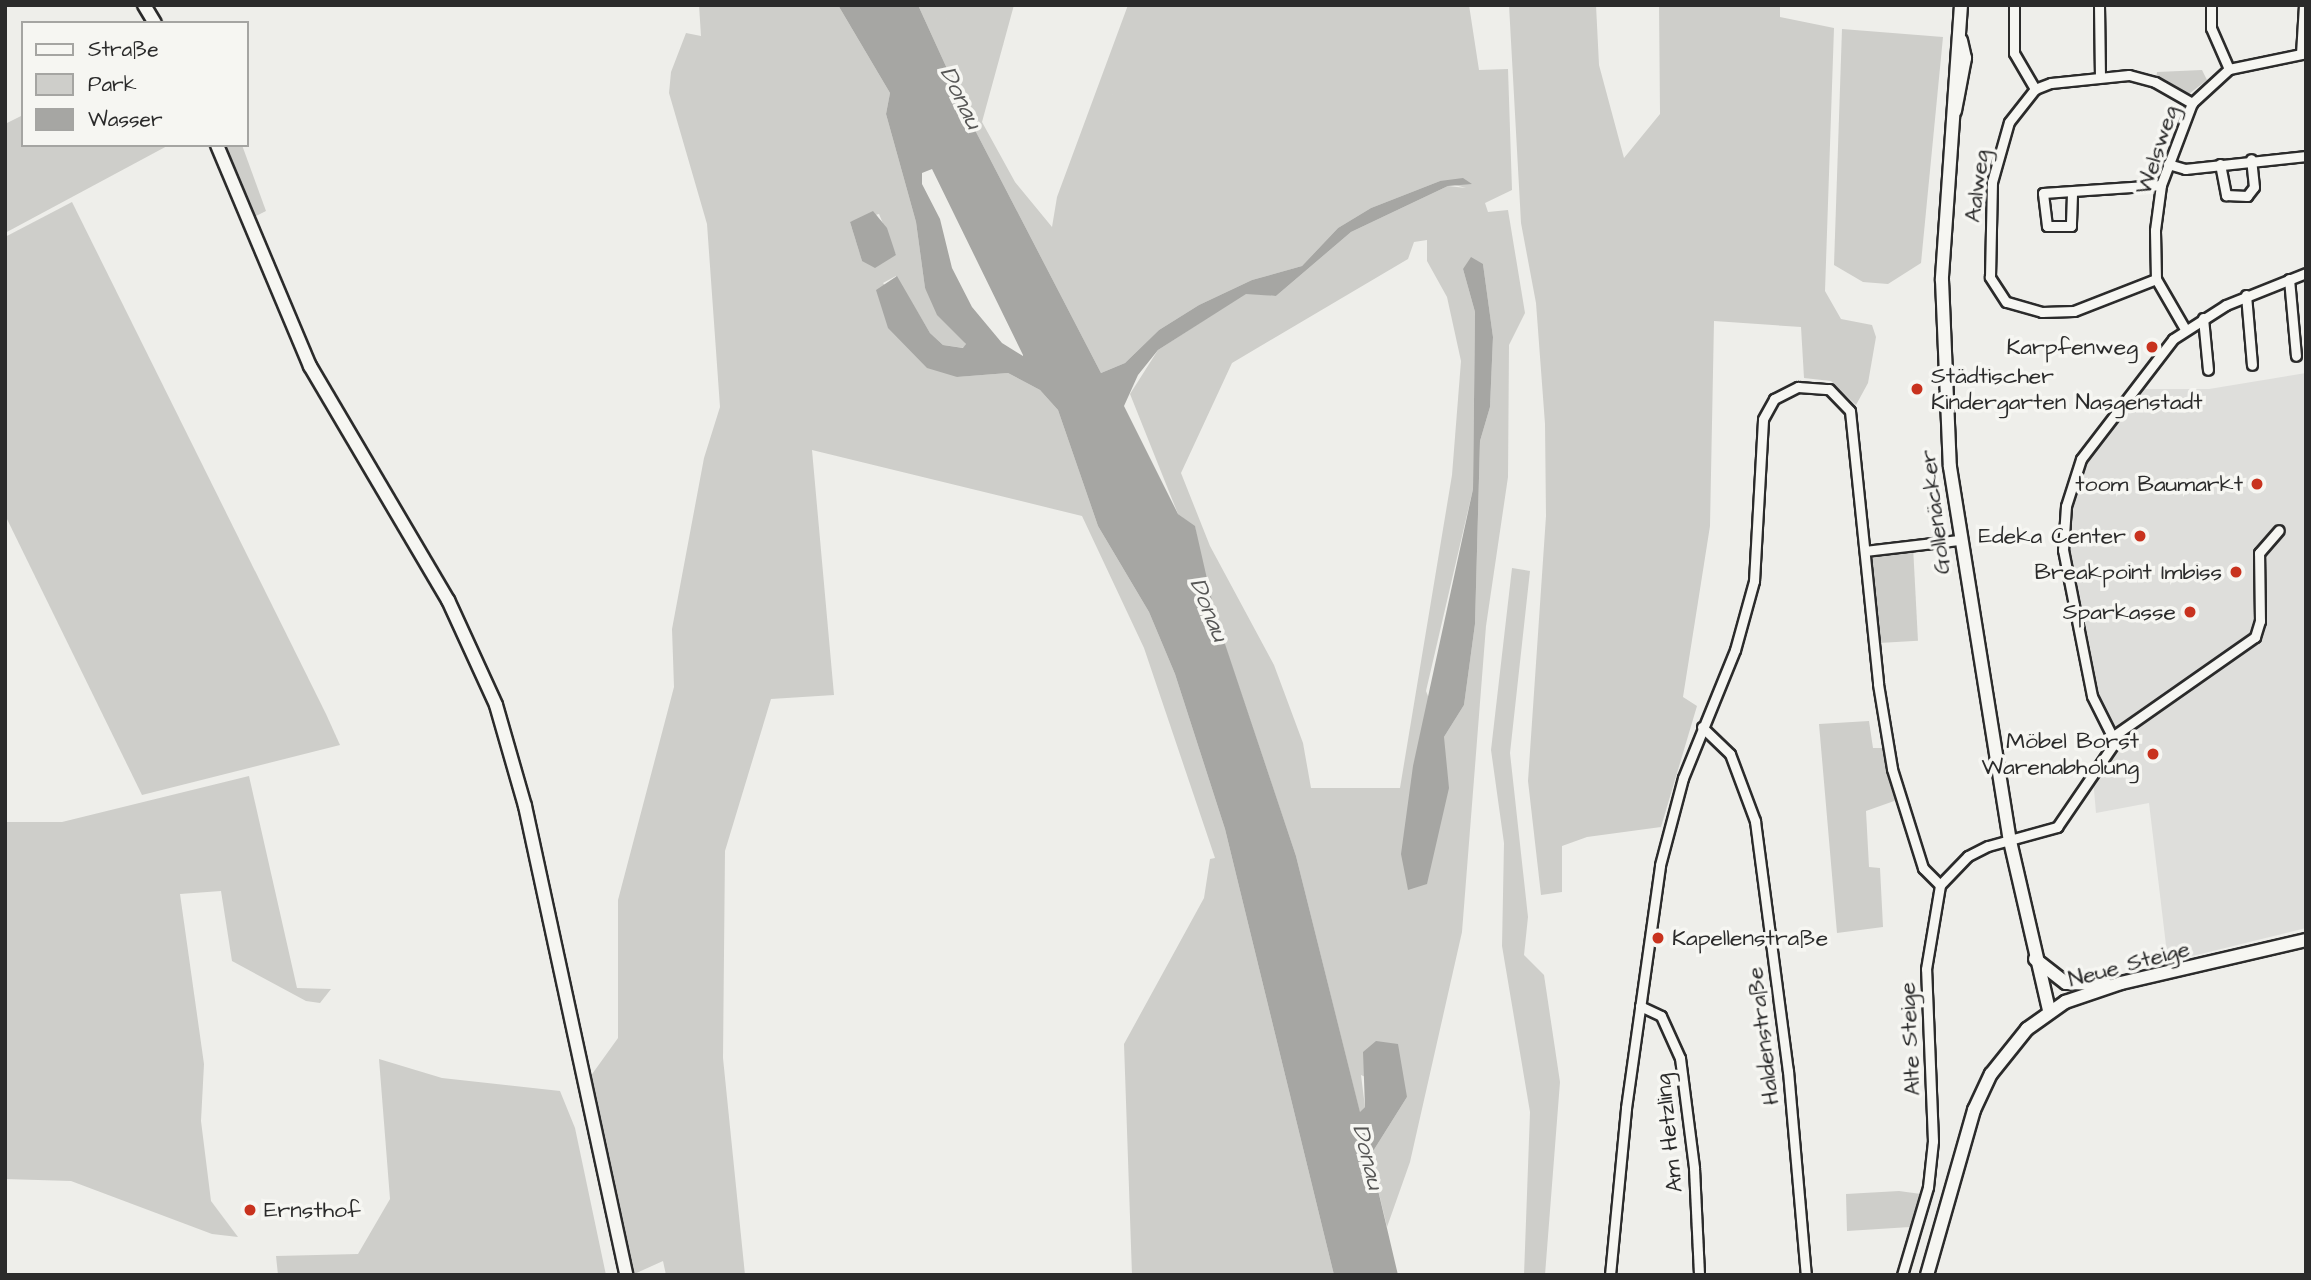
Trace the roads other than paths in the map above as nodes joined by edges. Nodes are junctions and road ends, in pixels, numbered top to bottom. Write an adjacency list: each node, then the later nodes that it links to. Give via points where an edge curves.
1 (144, 5): 7 (street)
2 (1961, 5): 30 (street, Gollenäcker, via 1950,126 1941,333)
3 (2014, 5): 11 (street, via 2012,43)
4 (2099, 5): 10 (street)
5 (2210, 5): 9 (street, via 2211,28)
6 (2304, 5): 8 (street)
7 (154, 21)
8 (2303, 53): 9 (street, Welsweg)
9 (2230, 69): 12 (street, Welsweg)
10 (2100, 75): 11 (street); 12 (street, via 2142,78)
11 (2035, 89): 21 (street, Aalweg, via 2008,122 1992,182 1990,277 1999,295 2018,307 2064,312)
12 (2192, 103): 16 (street, Welsweg)
13 (218, 147): 41 (street, via 310,366 448,600 496,705 525,806)
14 (2306, 156): 15 (street)
15 (2251, 159): 17 (street); 17 (street, via 2254,187 2247,196 2226,195)
16 (2168, 164): 17 (street, via 2185,169); 18 (street, Welsweg)
17 (2220, 164)
18 (2161, 185): 19 (street); 21 (street, Welsweg)
19 (2072, 194): 19 (street, via 2043,193 2045,222 2053,230 2066,229 2073,222)
20 (2306, 273): 22 (street)
21 (2156, 279): 25 (street)
22 (2289, 279): 23 (street); 26 (street)
23 (2246, 295): 24 (street); 27 (street)
24 (2203, 318): 25 (street); 28 (street)
25 (2185, 329): 33 (street, via 2157,353 2089,445 2066,506 2063,550 2084,662 2092,696)
26 (2296, 356)
27 (2252, 365)
28 (2208, 370)
29 (2279, 530): 33 (street, via 2259,553 2260,621 2255,637)
30 (1958, 540): 31 (street); 34 (street, Gollenäcker)
31 (1865, 551): 32 (street, via 1850,411 1820,387 1785,392 1767,406 1763,419 1760,541 1744,622); 35 (street, via 1892,769 1923,868)
32 (1702, 727): 39 (street, via 1660,865); 44 (street, Haldenstraße, via 1730,754 1755,821 1788,1074)
33 (2115, 735): 34 (street, via 2113,748 2069,816 2043,834)
34 (2010, 841): 35 (street, via 1968,856); 37 (street, Gollenäcker)
35 (1940, 885): 45 (street, Alte Steige, via 1926,969 1933,1140 1928,1187)
36 (2306, 940): 38 (street, Neue Steige)
37 (2034, 958): 38 (street, via 2066,983); 40 (street, Gollenäcker)
38 (2121, 983): 40 (street, Neue Steige)
39 (1640, 1006): 42 (street); 43 (street, Am Hetzling, via 1661,1016 1680,1058 1695,1168)
40 (2049, 1010): 46 (street, Neue Steige, via 2008,1049 1981,1094)
41 (626, 1275)
42 (1611, 1275)
43 (1699, 1275)
44 (1806, 1275)
45 (1902, 1275)
46 (1927, 1275)

